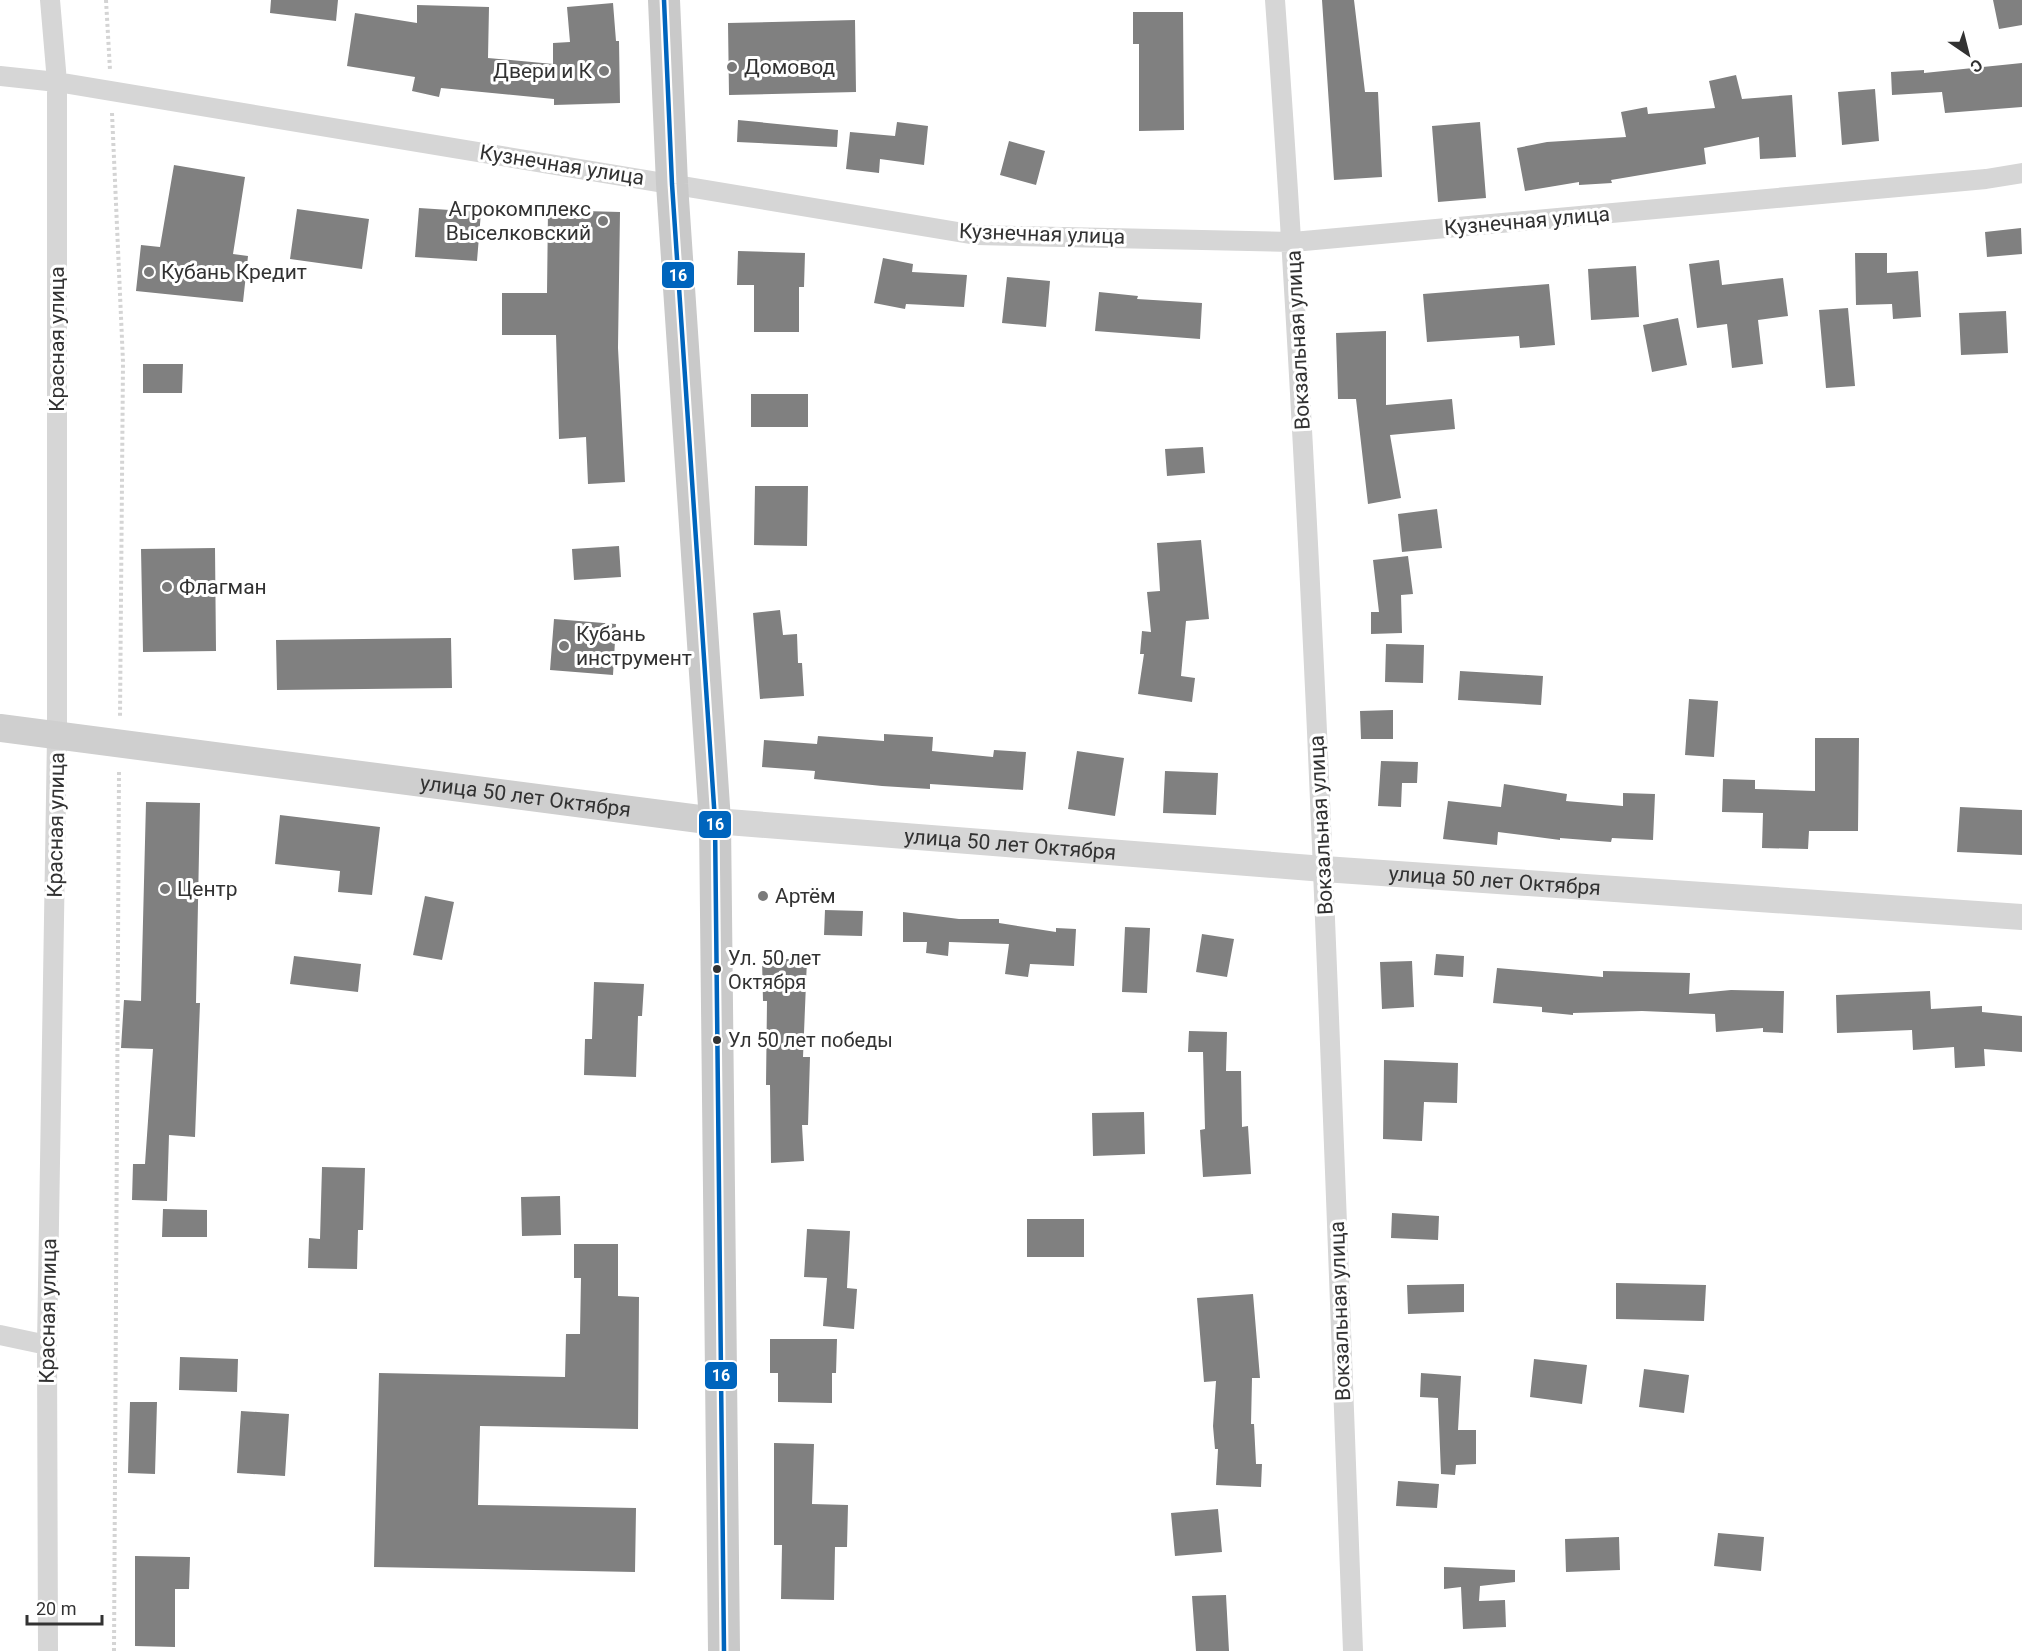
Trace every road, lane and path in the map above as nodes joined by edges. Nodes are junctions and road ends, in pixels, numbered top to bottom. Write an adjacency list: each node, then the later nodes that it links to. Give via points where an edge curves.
1 (50, 0): 6 (street, Красная улица)
2 (106, 0): 7 (path)
3 (664, 0): 10 (main road)
4 (1275, 0): 11 (street, Вокзальная улица)
5 (0, 76): 6 (street, Кузнечная улица)
6 (57, 82): 10 (street, Кузнечная улица); 13 (street, Красная улица)
7 (110, 82)
8 (111, 105): 14 (path, via 123,362)
9 (2022, 173): 11 (street, Кузнечная улица, via 1986,180)
10 (672, 184): 11 (street, Кузнечная улица, via 976,235); 15 (main road)
11 (1293, 242): 16 (street, Вокзальная улица)
12 (0, 728): 13 (main road, улица 50 лет Октября)
13 (57, 737): 14 (main road, улица 50 лет Октября); 19 (street, Красная улица)
14 (119, 745): 15 (main road, улица 50 лет Октября); 21 (path)
15 (715, 821): 16 (street, улица 50 лет Октября); 22 (main road)
16 (1324, 869): 17 (street, улица 50 лет Октября); 23 (street, Вокзальная улица)
17 (2022, 917)
18 (0, 1335): 19 (street)
19 (47, 1345): 20 (street, Красная улица)
20 (48, 1651)
21 (114, 1651)
22 (724, 1651)
23 (1353, 1651)

